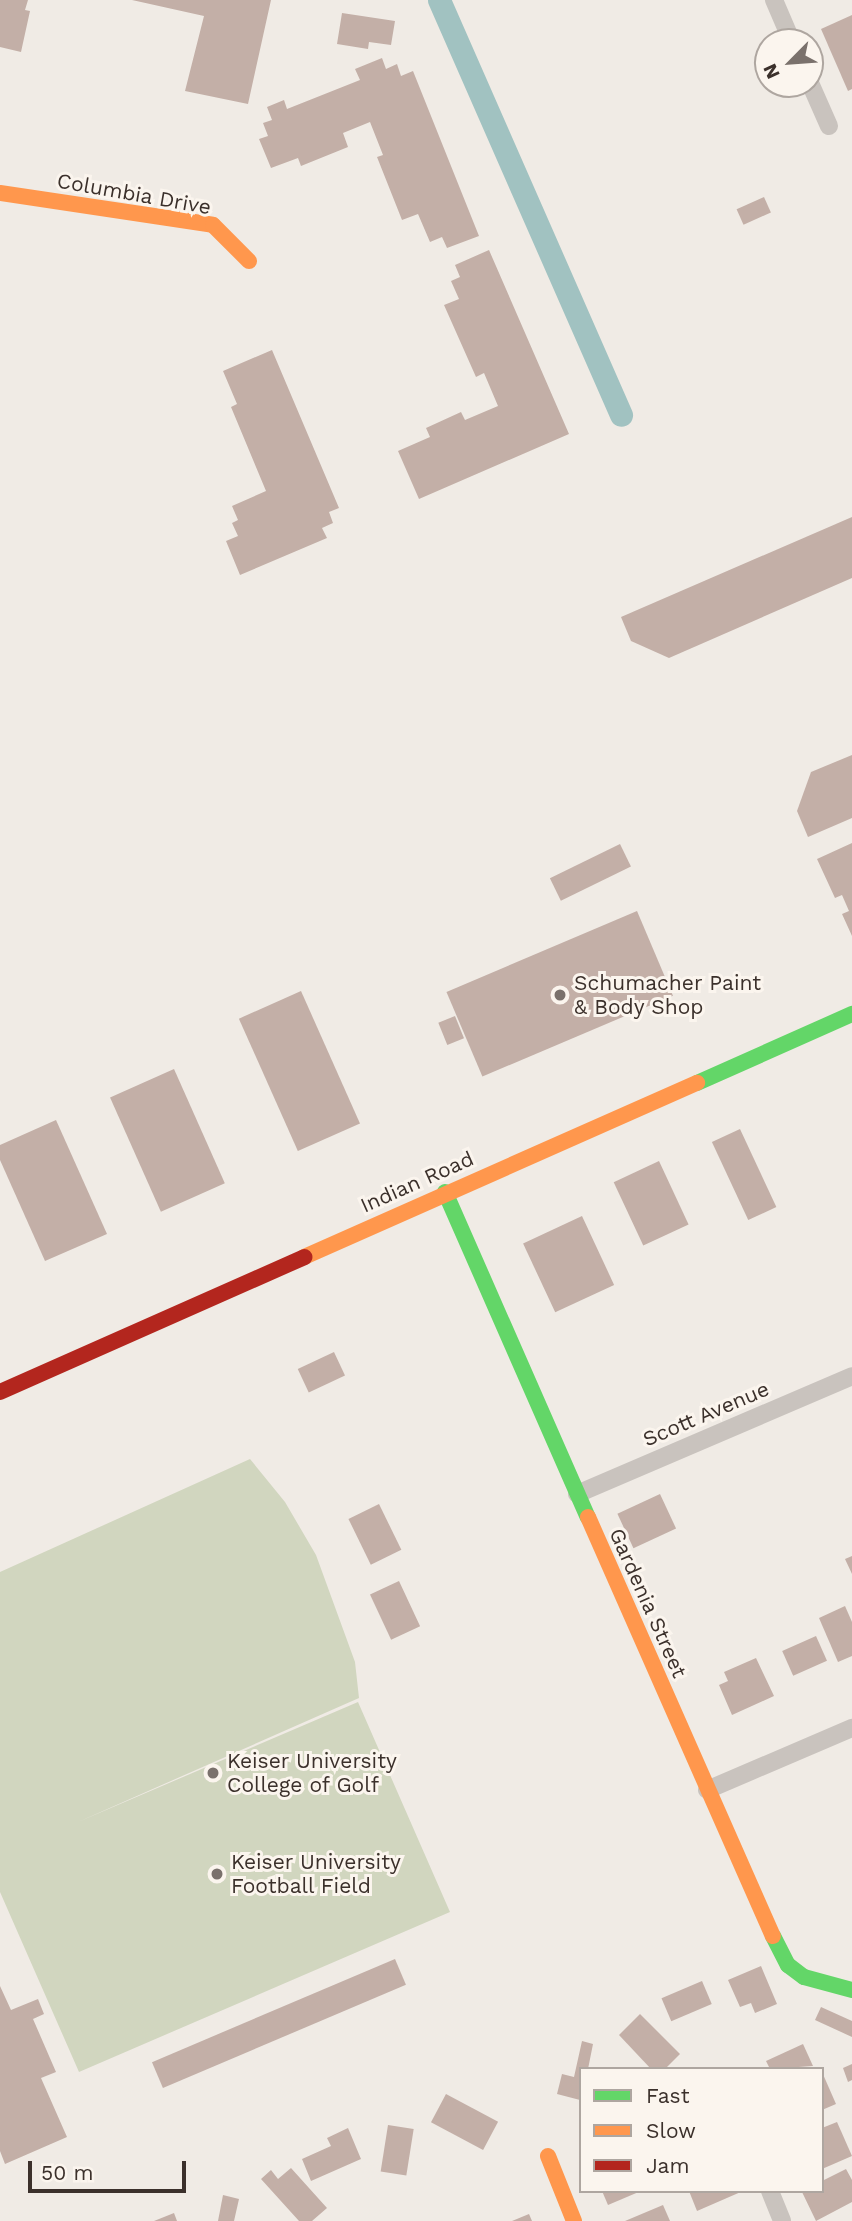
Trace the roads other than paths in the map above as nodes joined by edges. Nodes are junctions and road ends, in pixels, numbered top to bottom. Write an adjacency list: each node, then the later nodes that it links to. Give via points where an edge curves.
1 (774, 0): 2 (street)
2 (786, 28)
3 (817, 98): 4 (street)
4 (829, 126)
5 (0, 193): 6 (street, Columbia Drive, via 213,225)
6 (249, 261)
7 (852, 1014): 8 (street, Indian Road)
8 (445, 1192): 10 (street, Indian Road); 11 (street, Gardenia Street)
9 (852, 1376): 11 (street, Scott Avenue)
10 (0, 1392)
11 (577, 1494): 13 (street, Gardenia Street)
12 (852, 1728): 13 (street)
13 (707, 1790): 14 (street, Gardenia Street, via 788,1965 804,1977)
14 (852, 1990)
15 (548, 2156): 17 (street)
16 (771, 2193): 18 (street)
17 (574, 2221)
18 (782, 2221)

